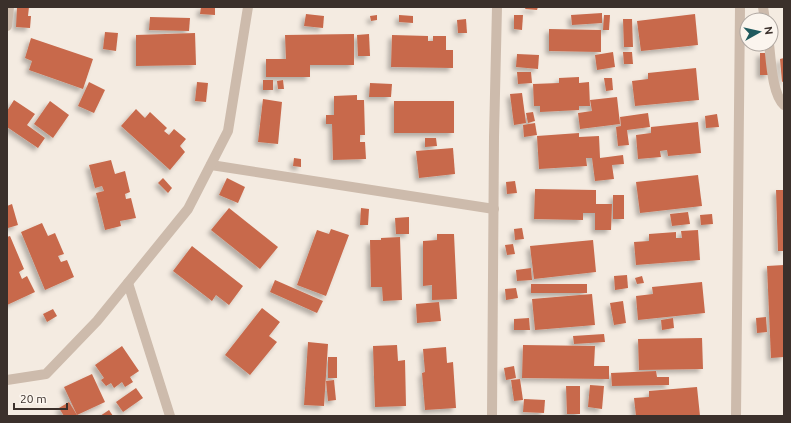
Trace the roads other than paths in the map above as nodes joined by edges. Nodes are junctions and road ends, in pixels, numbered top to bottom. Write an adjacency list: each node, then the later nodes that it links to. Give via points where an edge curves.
1 (9, 7): 5 (street)
2 (248, 7): 8 (street, via 228,131)
3 (498, 7): 9 (street)
4 (740, 7): 14 (street)
5 (7, 26)
6 (770, 52): 7 (street, via 776,88)
7 (784, 105)
8 (211, 165): 9 (street); 10 (street, via 188,209)
9 (494, 209): 13 (street)
10 (128, 283): 11 (street, via 97,321 46,374); 12 (street)
11 (7, 380)
12 (170, 416)
13 (492, 416)
14 (736, 416)

